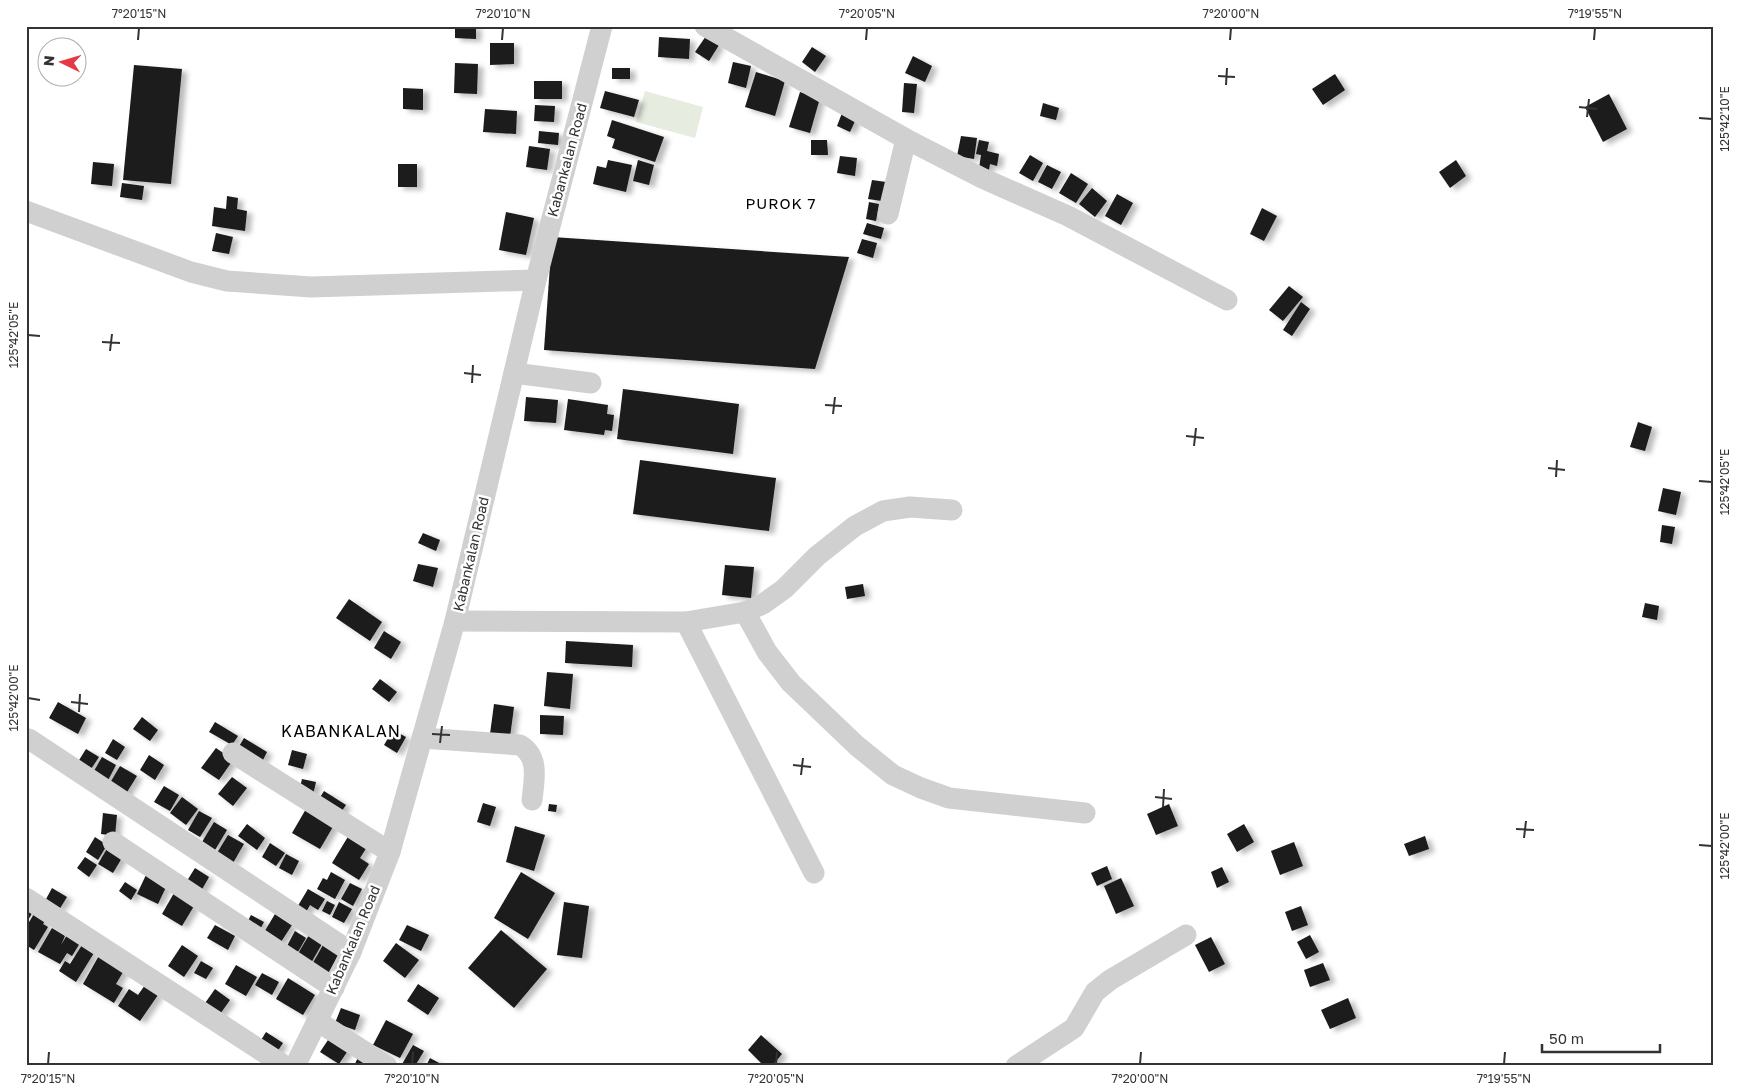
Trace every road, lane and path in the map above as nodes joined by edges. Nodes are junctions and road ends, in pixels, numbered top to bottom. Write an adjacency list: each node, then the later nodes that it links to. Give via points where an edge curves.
1 (602, 26): 6 (street, Kabankalan Road)
2 (705, 26): 3 (street)
3 (906, 139): 5 (street); 7 (street, via 982,178 1068,216)
4 (26, 211): 6 (street, via 192,272 227,281 311,287)
5 (888, 214)
6 (536, 280): 8 (street, Kabankalan Road)
7 (1227, 300)
8 (514, 373): 9 (street); 12 (street, Kabankalan Road)
9 (591, 383)
10 (952, 510): 11 (street, via 910,507 883,511 855,526 817,556 784,589)
11 (745, 612): 13 (street); 18 (street, via 767,652 791,682 857,746 893,775 949,798)
12 (454, 622): 13 (street); 14 (street, Kabankalan Road)
13 (686, 622): 21 (street)
14 (422, 738): 17 (street, via 520,745 532,757 535,770); 20 (street, Kabankalan Road)
15 (28, 739): 24 (street)
16 (233, 752): 20 (street)
17 (532, 800)
18 (1085, 814)
19 (113, 842): 25 (street)
20 (390, 852): 24 (street, Kabankalan Road)
21 (814, 873)
22 (26, 898): 27 (street)
23 (1186, 935): 30 (street, via 1110,980 1095,992 1074,1028)
24 (351, 952): 25 (street, Kabankalan Road)
25 (334, 988): 26 (street, Kabankalan Road)
26 (317, 1020): 28 (street, Kabankalan Road); 29 (street)
27 (285, 1066)
28 (295, 1066)
29 (387, 1066)
30 (1016, 1066)

